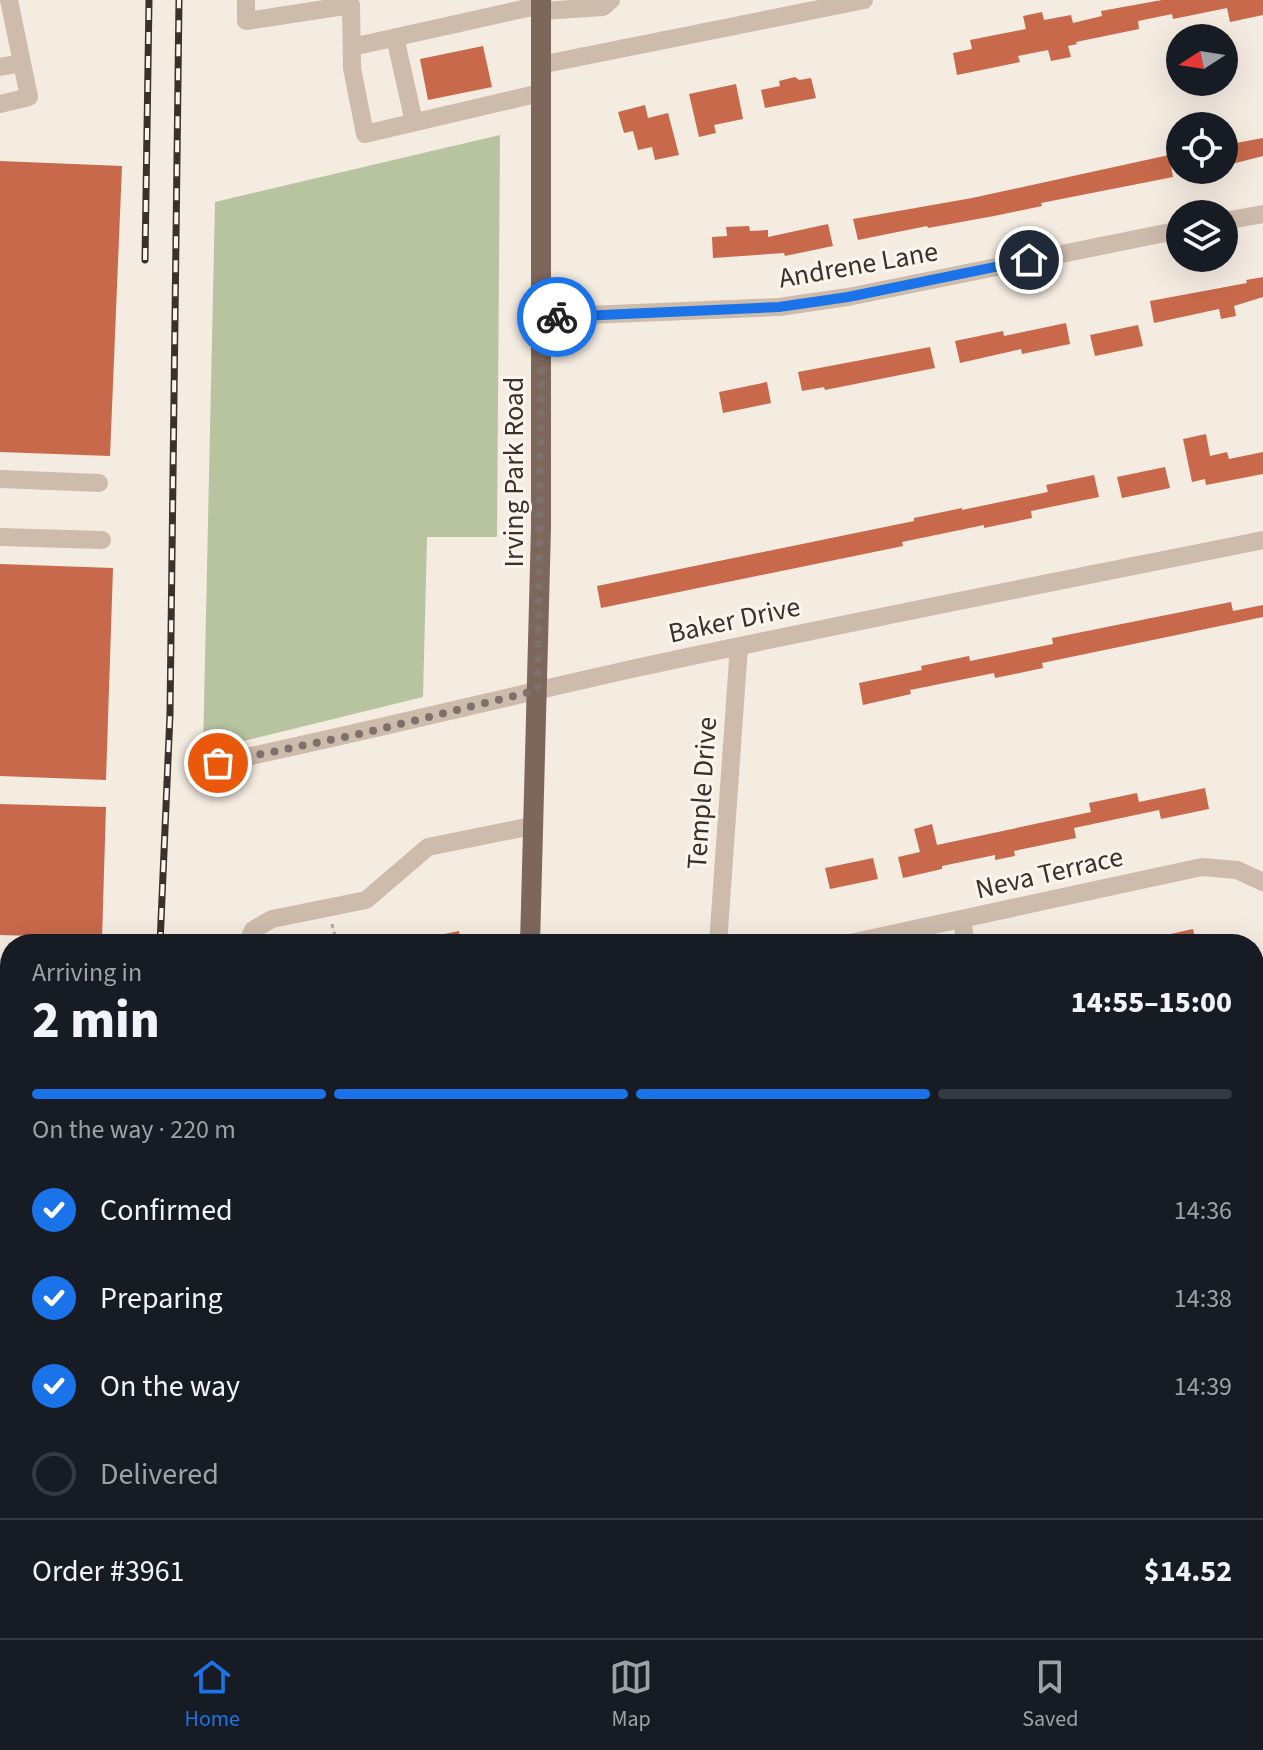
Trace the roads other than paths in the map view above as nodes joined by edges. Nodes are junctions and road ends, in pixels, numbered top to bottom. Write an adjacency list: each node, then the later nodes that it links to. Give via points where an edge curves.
1 (9, 0): 9 (street)
2 (246, 0): 5 (street, via 246,21)
3 (611, 0): 6 (street, via 603,7)
4 (864, 0): 10 (street)
5 (352, 3): 8 (street)
6 (541, 5): 7 (street); 10 (main road, Irving Park Road)
7 (395, 37): 8 (street); 14 (street)
8 (352, 47): 14 (street, via 365,134)
9 (22, 63): 11 (street); 13 (street, via 29,97)
10 (540, 65): 12 (main road, Irving Park Road)
11 (0, 67)
12 (540, 93): 14 (street); 18 (main road, Irving Park Road)
13 (0, 104)
14 (414, 122)
15 (1263, 214): 16 (street)
16 (1238, 218)
17 (1166, 233): 18 (street, Andrene Lane, via 779,307)
18 (542, 317): 25 (main road, Irving Park Road)
19 (0, 479): 20 (street)
20 (99, 483)
21 (0, 537): 22 (street)
22 (102, 540)
23 (1263, 540): 24 (street, Baker Drive)
24 (739, 646): 25 (street, Baker Drive); 32 (street, Temple Drive)
25 (538, 690): 26 (street, Baker Drive); 27 (main road, Irving Park Road)
26 (218, 763)
27 (532, 826): 30 (street, via 428,847 366,900 261,923); 31 (main road, Irving Park Road)
28 (1263, 882): 29 (street, Neva Terrace, via 1237,870 1202,867)
29 (962, 920): 33 (street, Neva Terrace); 34 (street)
30 (251, 934)
31 (530, 934)
32 (719, 934)
33 (894, 934)
34 (964, 934)

